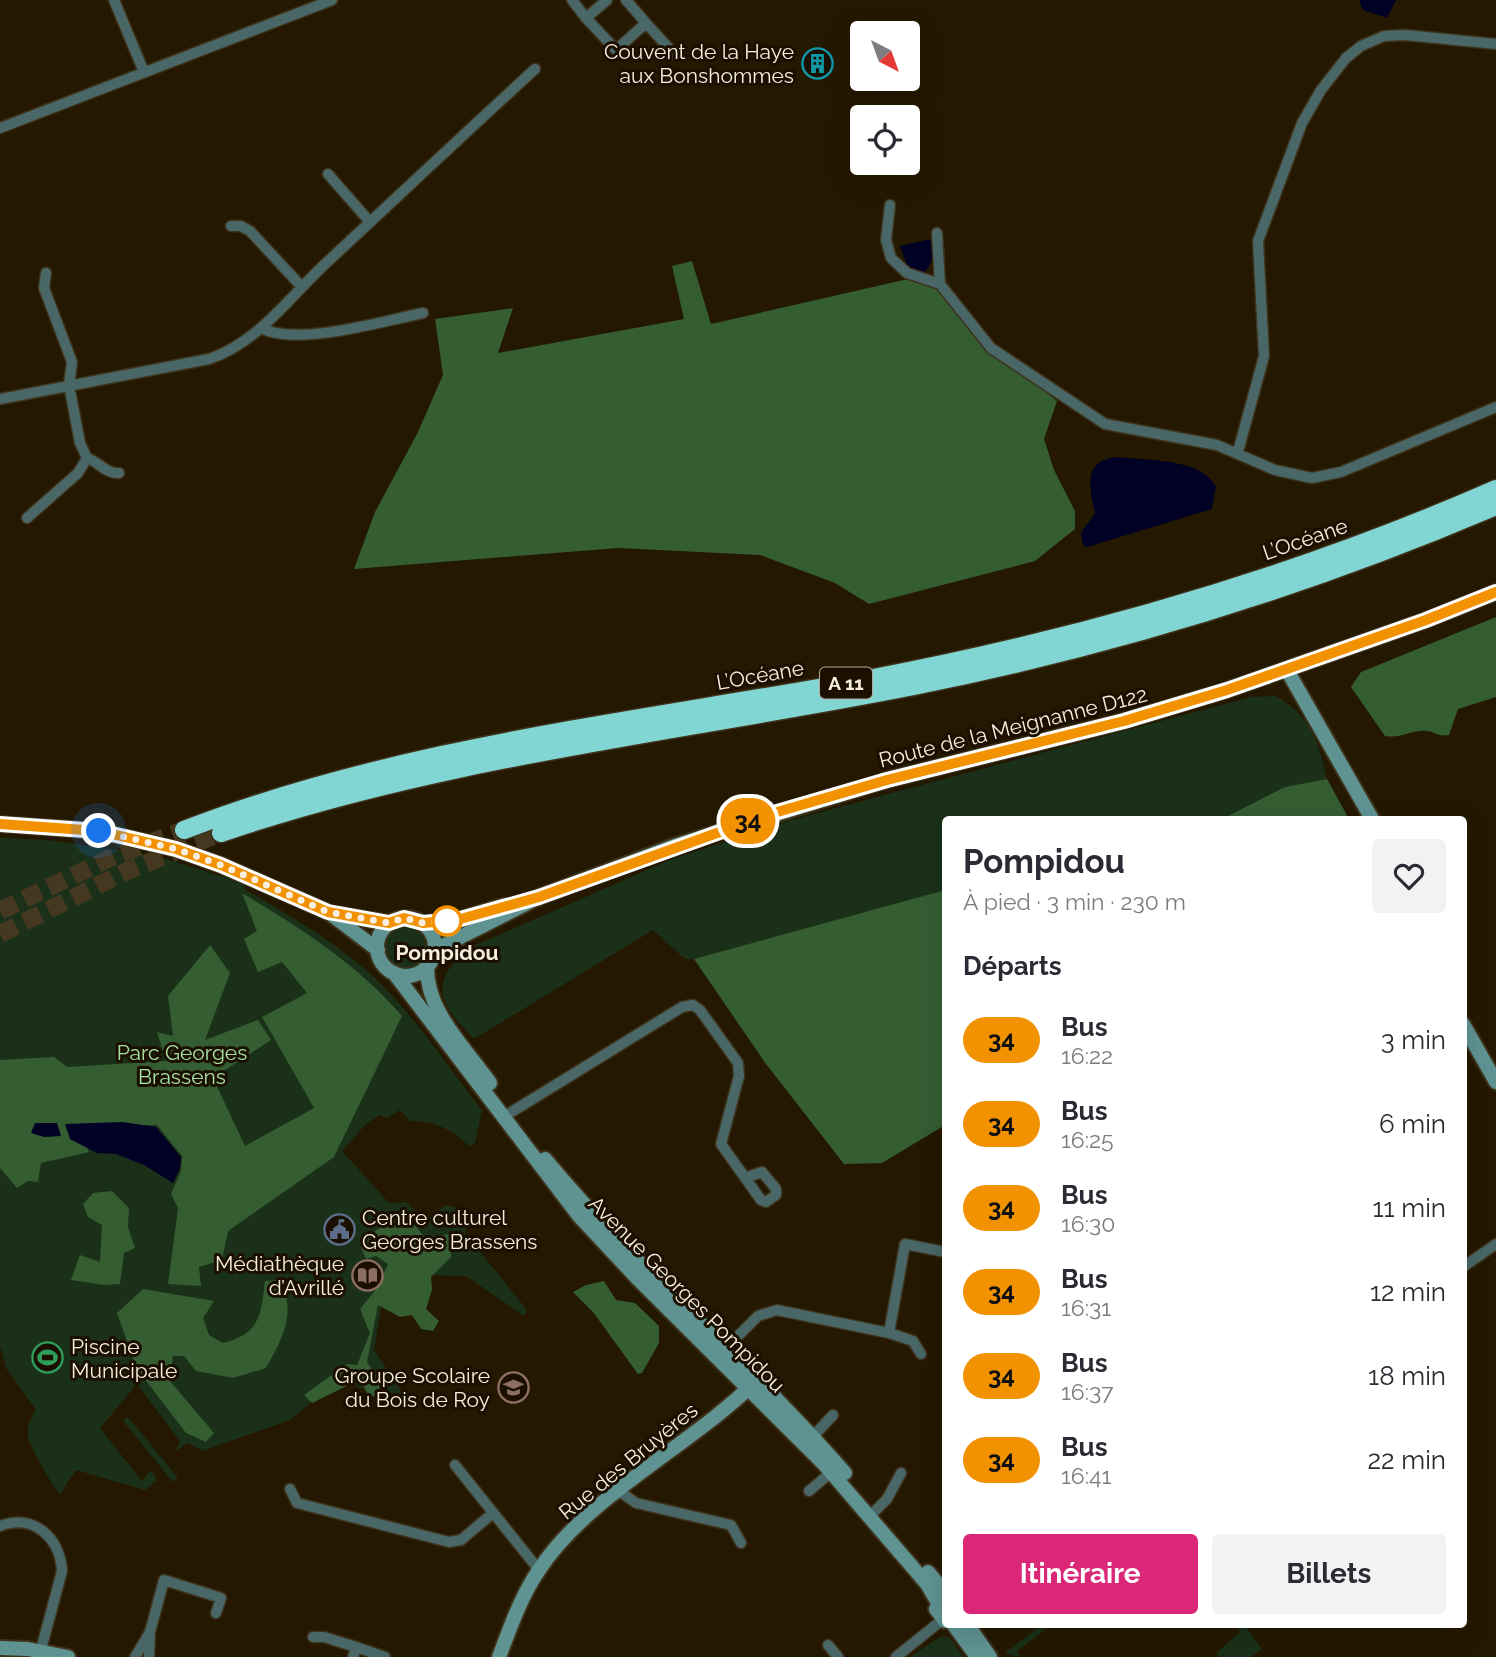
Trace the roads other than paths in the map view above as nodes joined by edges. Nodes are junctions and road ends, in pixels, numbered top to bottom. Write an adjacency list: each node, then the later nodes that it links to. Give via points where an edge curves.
1 (114, 0): 11 (street)
2 (332, 0): 11 (street)
3 (572, 0): 6 (street)
4 (607, 0): 6 (street)
5 (626, 0): 7 (street)
6 (586, 18): 7 (street, via 616,50)
7 (646, 23): 9 (street)
8 (1496, 44): 26 (street, via 1384,36 1346,58 1321,90 1302,123 1258,242 1264,356)
9 (675, 55)
10 (536, 69): 15 (street)
11 (144, 72): 12 (street)
12 (0, 128)
13 (328, 174): 15 (street)
14 (890, 205): 19 (street, via 886,240 891,258 907,273)
15 (370, 222): 20 (street)
16 (231, 226): 20 (street, via 250,231)
17 (937, 233): 19 (street)
18 (46, 273): 23 (street, via 44,288 72,362)
19 (940, 284): 26 (street, via 991,348 1105,424 1217,445)
20 (302, 286): 22 (street)
21 (424, 313): 22 (street, via 317,336 271,333)
22 (261, 328): 23 (street, via 230,352 209,359)
23 (69, 385): 24 (street); 27 (street, via 80,443)
24 (0, 399)
25 (1496, 407): 26 (street, via 1341,472 1312,478 1275,470)
26 (1235, 453)
27 (88, 458): 28 (street); 31 (street, via 78,473)
28 (119, 473)
29 (1496, 489): 36 (highway, L’Océane / A 11, via 1309,563 1091,629 892,674 424,760 302,790)
30 (1496, 506): 37 (highway, L’Océane / A 11, via 1301,581 1079,648 915,685 437,772 331,798)
31 (27, 518)
32 (1496, 592): 33 (street, Route de la Meignanne D122)
33 (1287, 670): 34 (street); 38 (street, Route de la Meignanne D122, via 1124,721 767,815)
34 (1370, 816)
35 (0, 824): 39 (street, via 99,831 164,846 221,865)
36 (184, 830)
37 (221, 833)
38 (539, 897): 41 (street, via 457,920); 43 (street)
39 (328, 912): 40 (street); 42 (street)
40 (389, 923): 41 (street, via 404,918); 42 (street, via 380,935)
41 (423, 923): 43 (street)
42 (378, 950): 45 (street)
43 (435, 950): 44 (street)
44 (427, 966): 45 (street, via 410,975); 48 (street, Avenue Georges Pompidou, via 428,992 436,1009)
45 (394, 973): 56 (street, Avenue Georges Pompidou, via 579,1216 636,1279)
46 (1467, 1031): 47 (street)
47 (1496, 1082)
48 (510, 1113): 49 (street, via 682,1007 693,1005 738,1063 740,1076 721,1144); 54 (street, Avenue Georges Pompidou, via 593,1217)
49 (746, 1178)
50 (1496, 1244): 52 (street)
51 (942, 1251): 53 (street, via 905,1244)
52 (1467, 1264)
53 (889, 1333): 54 (street, via 777,1310 758,1317); 55 (street, via 913,1341)
54 (725, 1349): 56 (street, Avenue Georges Pompidou)
55 (921, 1354)
56 (753, 1384): 58 (street, Avenue Georges Pompidou); 63 (street, Rue des Bruyères)
57 (834, 1415): 58 (street)
58 (809, 1441): 60 (street, Avenue Georges Pompidou)
59 (455, 1465): 65 (street)
60 (835, 1469): 64 (street); 66 (street, Avenue Georges Pompidou)
61 (901, 1473): 66 (street)
62 (290, 1489): 65 (street, via 297,1503 449,1542 461,1540)
63 (619, 1491): 68 (street, via 636,1503 731,1525); 69 (street, Rue des Bruyères)
64 (809, 1491)
65 (493, 1513): 69 (street)
66 (874, 1513): 70 (street, Avenue Georges Pompidou)
67 (0, 1526): 82 (street, via 20,1522 41,1529 61,1558 62,1571)
68 (741, 1543)
69 (539, 1570): 89 (street, Rue des Bruyères)
70 (942, 1596)
71 (942, 1599): 73 (street, Avenue Georges Pompidou, via 936,1609)
72 (216, 1613): 77 (street, via 221,1598 164,1580)
73 (942, 1616)
74 (942, 1625): 91 (street)
75 (952, 1628): 92 (street, Avenue Georges Pompidou)
76 (970, 1628): 93 (street)
77 (150, 1632): 86 (street); 87 (street)
78 (313, 1637): 81 (street, via 324,1637)
79 (828, 1645): 90 (street)
80 (0, 1647): 82 (street)
81 (354, 1652): 88 (street)
82 (40, 1654): 85 (street)
83 (0, 1655): 84 (street)
84 (6, 1657)
85 (68, 1657)
86 (135, 1657)
87 (149, 1657)
88 (384, 1657)
89 (499, 1657)
90 (838, 1657)
91 (896, 1657)
92 (977, 1657)
93 (989, 1657)

